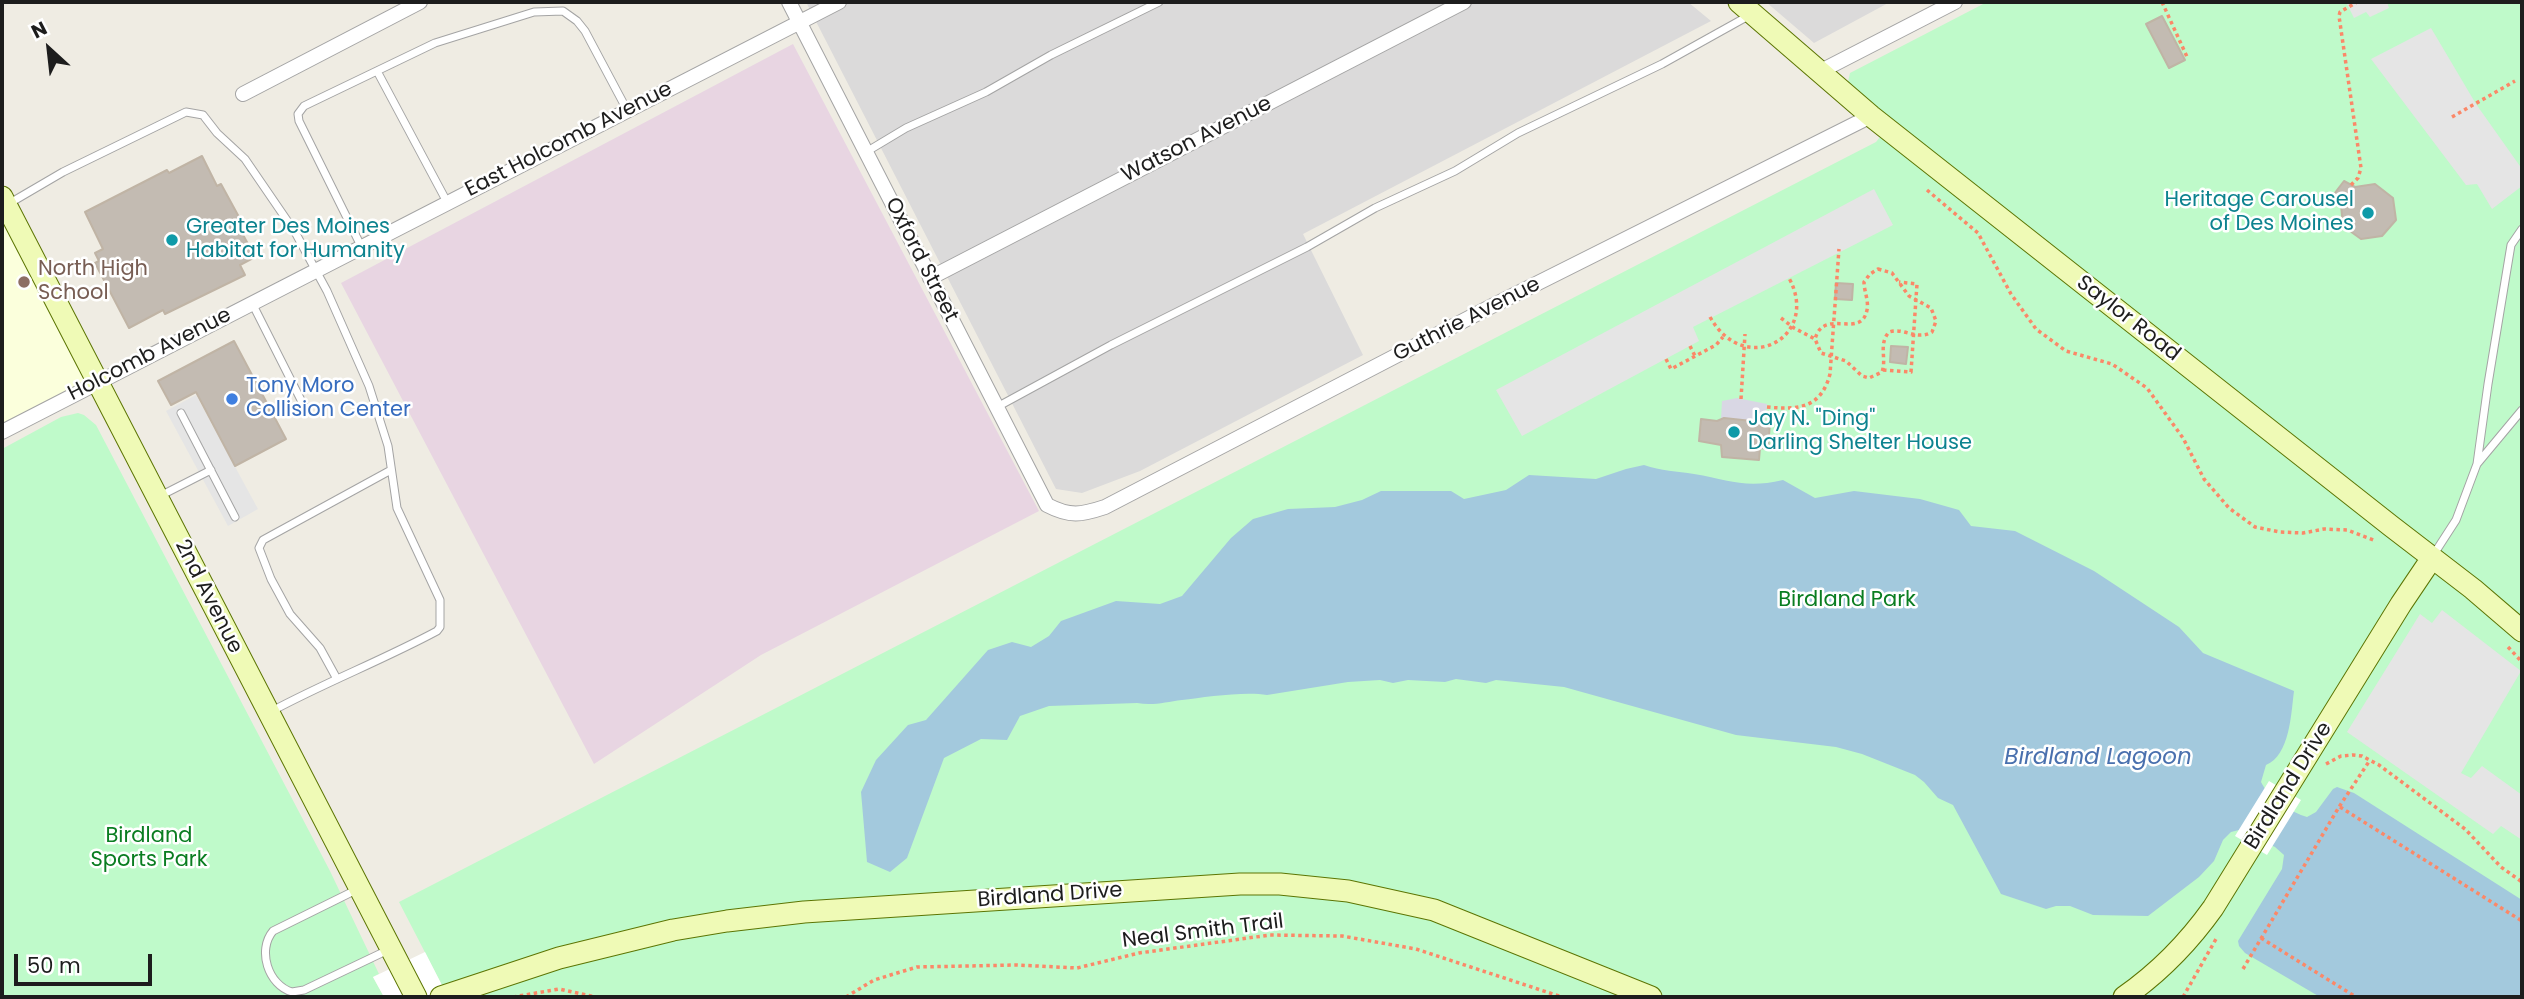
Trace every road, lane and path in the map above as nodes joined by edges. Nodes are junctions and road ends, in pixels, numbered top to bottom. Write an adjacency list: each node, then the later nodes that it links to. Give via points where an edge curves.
1 (420, 2): 15 (street)
2 (789, 2): 10 (street, Oxford Street)
3 (839, 2): 10 (street, East Holcomb Avenue)
4 (1159, 2): 19 (lane)
5 (1464, 2): 29 (street, Watson Avenue)
6 (1955, 2): 13 (street)
7 (2162, 2): 11 (path)
8 (2357, 2): 20 (path, via 2339,16 2361,168)
9 (1746, 7): 13 (street, Saylor Road); 50 (lane, via 1662,64 1518,133 1455,171 1374,208)
10 (799, 22): 16 (street, East Holcomb Avenue); 19 (street, Oxford Street)
11 (2188, 59)
12 (377, 71): 16 (lane, via 435,43 483,27 534,12 563,11 585,31); 23 (lane); 25 (lane, via 304,106 298,114)
13 (1819, 72): 17 (street, Saylor Road)
14 (2515, 81): 18 (path)
15 (243, 94)
16 (627, 110): 23 (street, East Holcomb Avenue)
17 (1871, 116): 60 (street, Guthrie Avenue, via 1105,507 1082,515); 63 (street, Saylor Road)
18 (2452, 117)
19 (866, 152): 29 (street, Oxford Street)
20 (2351, 185)
21 (1927, 190): 62 (path, via 1978,233 2035,329 2066,351 2112,364 2147,387 2176,427 2204,479 2229,508 2255,527 2303,533 2347,530)
22 (4, 201): 27 (lane, via 186,112 203,116 245,159); 48 (street, 2nd Avenue)
23 (447, 202): 25 (street, East Holcomb Avenue)
24 (2522, 229): 56 (lane, via 2511,245)
25 (361, 246): 27 (street, East Holcomb Avenue)
26 (1839, 249): 36 (path)
27 (316, 270): 28 (street, East Holcomb Avenue); 58 (lane, via 369,386)
28 (299, 278): 33 (street, Holcomb Avenue)
29 (930, 278): 50 (street, Oxford Street)
30 (1789, 278): 37 (path, via 1798,303)
31 (1899, 282): 32 (path); 32 (path, via 1917,284); 36 (path, via 1889,271 1874,271 1864,282 1867,309 1863,319 1849,325)
32 (1916, 301): 39 (path); 39 (path, via 1931,308 1936,321 1932,332)
33 (252, 302): 48 (street, Holcomb Avenue); 52 (lane)
34 (1710, 317): 40 (path)
35 (1781, 318): 37 (path)
36 (1834, 323): 41 (path, via 1822,326); 45 (path)
37 (1791, 326): 41 (path); 43 (path, via 1773,344)
38 (1745, 334): 43 (path)
39 (1913, 335): 47 (path, via 1896,330 1885,337); 47 (path, via 1911,372)
40 (1723, 337): 43 (path); 44 (path)
41 (1815, 339): 45 (path, via 1821,353)
42 (1690, 346): 44 (path)
43 (1744, 347): 49 (path)
44 (1695, 356): 46 (path, via 1671,369)
45 (1831, 357): 47 (path, via 1846,361 1869,378); 51 (path, via 1825,390 1813,402 1796,408)
46 (1666, 359)
47 (1883, 370)
48 (97, 382): 55 (street, Holcomb Avenue); 59 (street, 2nd Avenue)
49 (1741, 399)
50 (997, 407): 60 (street, Oxford Street, via 1047,505)
51 (1767, 407)
52 (305, 408)
53 (2522, 410): 56 (lane)
54 (181, 413): 57 (lane)
55 (2, 432)
56 (2477, 464): 63 (lane, via 2456,520)
57 (211, 470): 59 (lane); 61 (lane)
58 (391, 470): 65 (lane, via 397,508 440,600 440,626); 65 (lane, via 264,540 259,548 290,614 320,648)
59 (157, 498): 66 (street, 2nd Avenue)
60 (1061, 512)
61 (235, 517)
62 (2381, 544)
63 (2432, 558): 64 (street, Saylor Road); 83 (street, Birdland Drive, via 2194,934)
64 (2522, 631)
65 (337, 680): 66 (lane)
66 (268, 713): 71 (street, 2nd Avenue)
67 (2370, 760): 68 (path, via 2342,756); 69 (path); 70 (path, via 2465,829)
68 (2324, 766)
69 (2339, 807): 72 (path); 73 (path)
70 (2522, 882)
71 (359, 888): 74 (street, 2nd Avenue); 74 (lane, via 274,931 265,947 270,971 292,992)
72 (2522, 921)
73 (2261, 938): 75 (path); 84 (path)
74 (391, 951): 76 (street, 2nd Avenue)
75 (2243, 969)
76 (416, 997)
77 (440, 997): 82 (street, Birdland Drive, via 559,958 727,921 1240,884 1348,891 1434,910)
78 (513, 997): 79 (path, via 559,989)
79 (596, 997)
80 (846, 997): 81 (path, Neal Smith Trail, via 874,980 917,967 1077,968 1139,953 1270,935 1342,936 1416,949)
81 (1562, 997)
82 (1651, 997)
83 (2124, 997)
84 (2356, 997)

